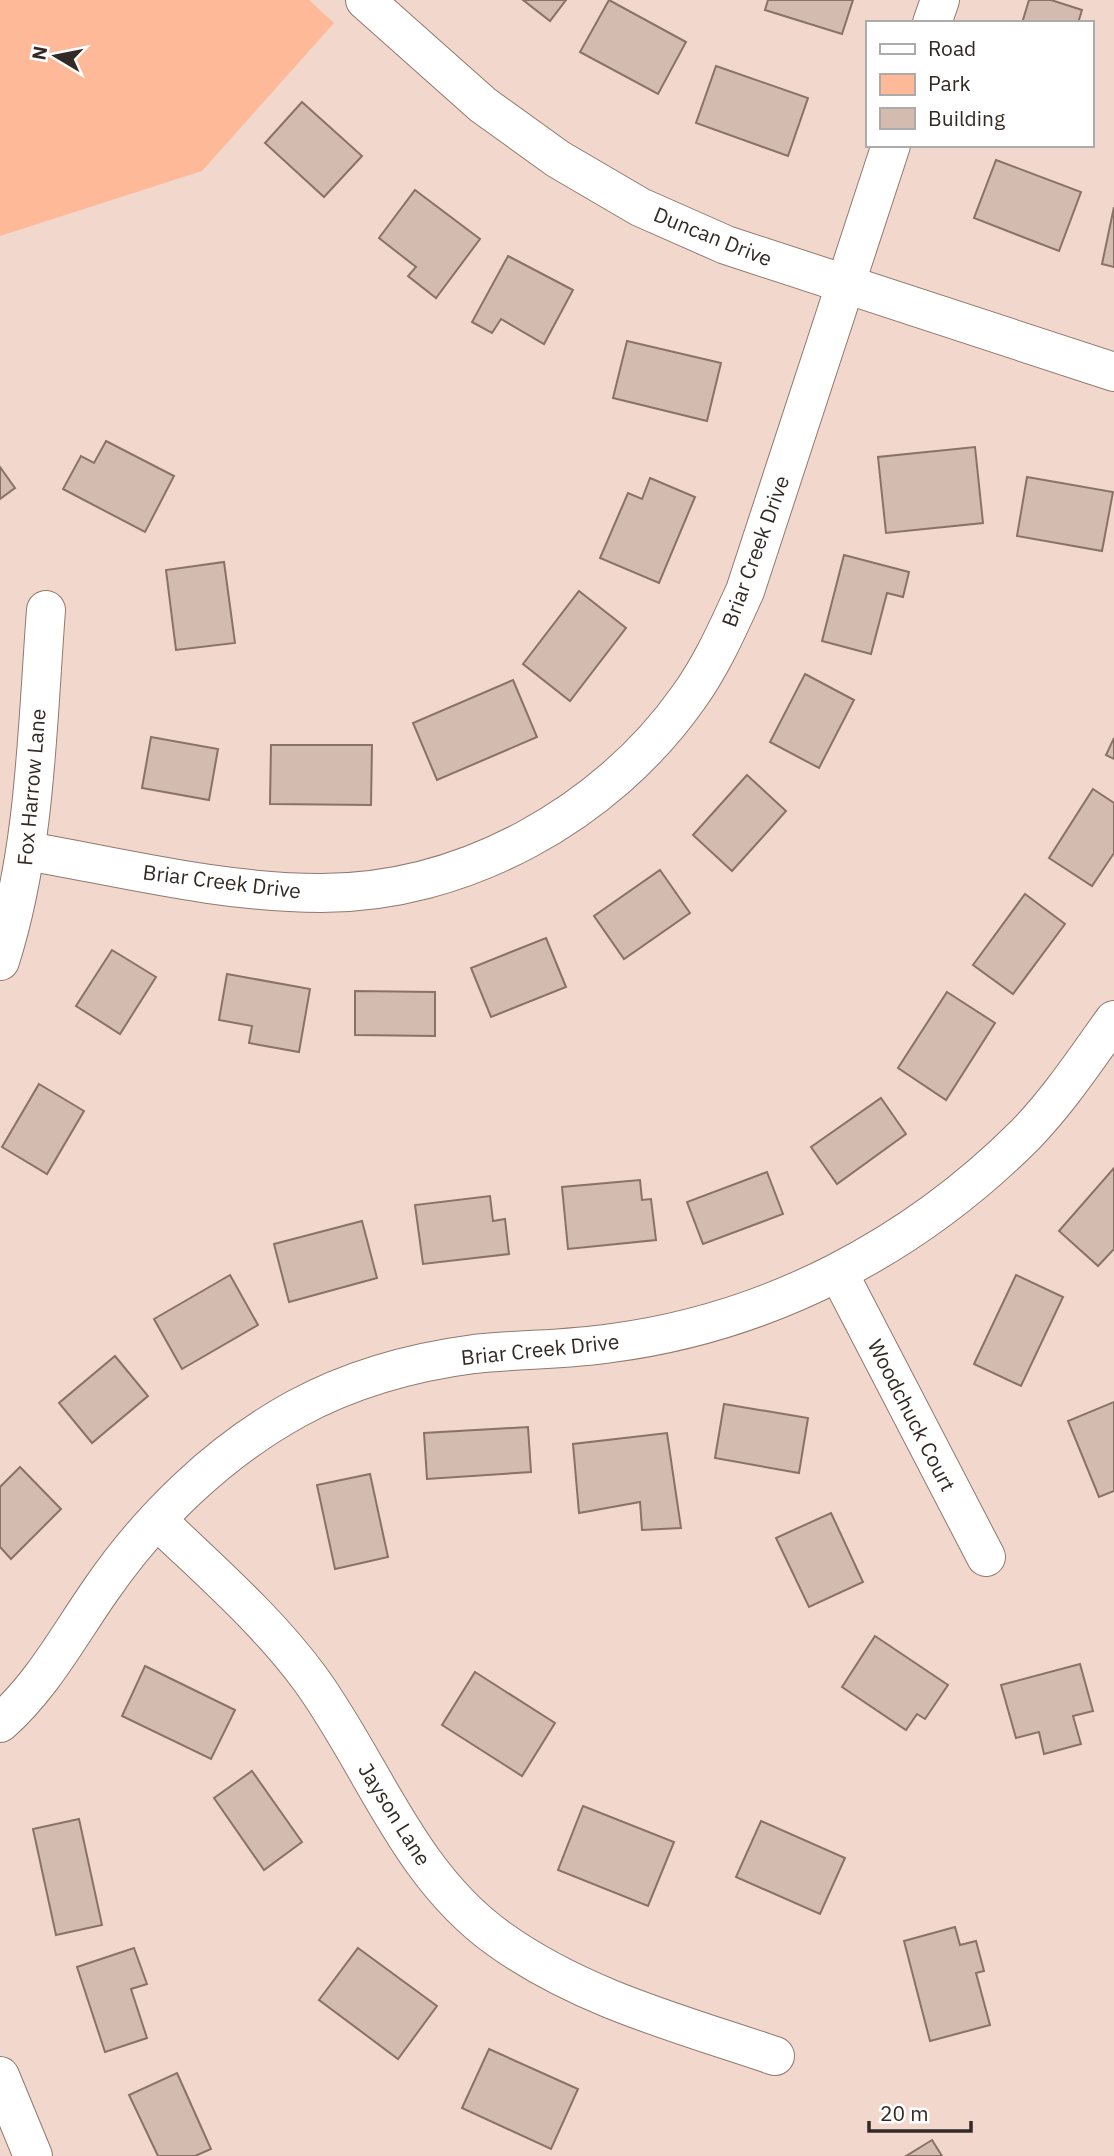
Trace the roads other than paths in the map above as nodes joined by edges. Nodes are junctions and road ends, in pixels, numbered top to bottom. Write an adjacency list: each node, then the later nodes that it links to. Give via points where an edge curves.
1 (365, 0): 5 (street, Duncan Drive, via 483,105 558,159 640,206 726,245)
2 (940, 0): 3 (street)
3 (933, 21)
4 (890, 147): 5 (street, Briar Creek Drive)
5 (845, 284): 6 (street, Duncan Drive); 8 (street, Briar Creek Drive, via 746,591 719,648 687,699 650,744 607,786 564,818 511,848 453,871 389,887 324,893 227,886)
6 (1114, 372)
7 (46, 610): 8 (street, Fox Harrow Lane)
8 (27, 851): 9 (street, Fox Harrow Lane)
9 (0, 961)
10 (1114, 1020): 11 (street, Briar Creek Drive, via 1027,1133 968,1188 907,1234)
11 (839, 1274): 12 (street, Briar Creek Drive, via 689,1329 612,1343 473,1354 404,1367 346,1385 240,1444); 13 (street, Woodchuck Court)
12 (157, 1520): 14 (street, Briar Creek Drive, via 102,1588 49,1670); 15 (street, Jayson Lane, via 266,1626 310,1680 352,1742 415,1853 454,1899 497,1938 545,1969 605,1997)
13 (986, 1557)
14 (0, 1723)
15 (775, 2056)
16 (0, 2076): 17 (street)
17 (33, 2156)

